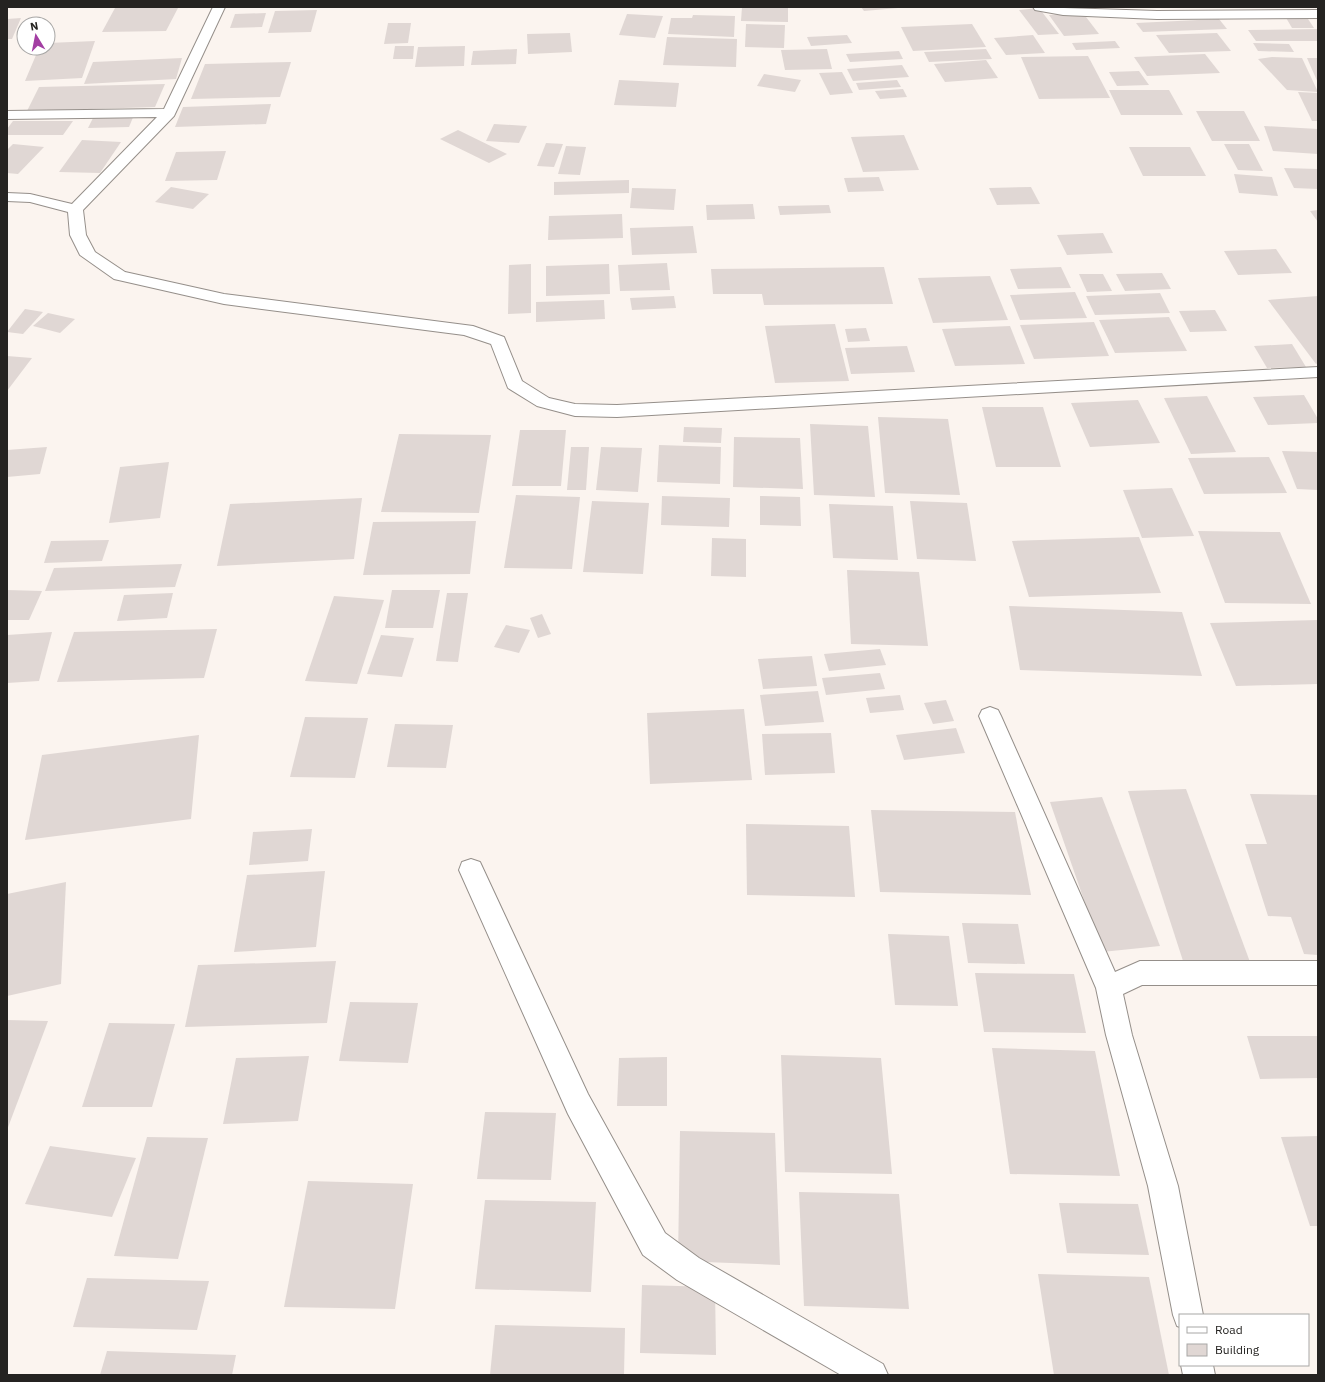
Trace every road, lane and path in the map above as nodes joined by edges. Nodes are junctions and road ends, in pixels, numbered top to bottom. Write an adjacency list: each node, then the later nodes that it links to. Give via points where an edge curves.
1 (219, 7): 4 (street)
2 (1039, 7): 3 (street, via 1063,11 1158,15)
3 (1318, 14)
4 (169, 113): 5 (street); 7 (street)
5 (7, 115)
6 (7, 196): 7 (street, via 30,198)
7 (75, 209): 8 (street, via 78,235 88,255 120,276 224,299 467,330 498,341 514,384 543,402 575,410 625,410)
8 (1318, 372)
9 (990, 716): 12 (street)
10 (471, 870): 14 (street, via 578,1104 654,1244 688,1269)
11 (1318, 973): 12 (street, via 1140,974)
12 (1109, 988): 13 (street, via 1119,1035 1163,1186)
13 (1188, 1314)
14 (872, 1375)

